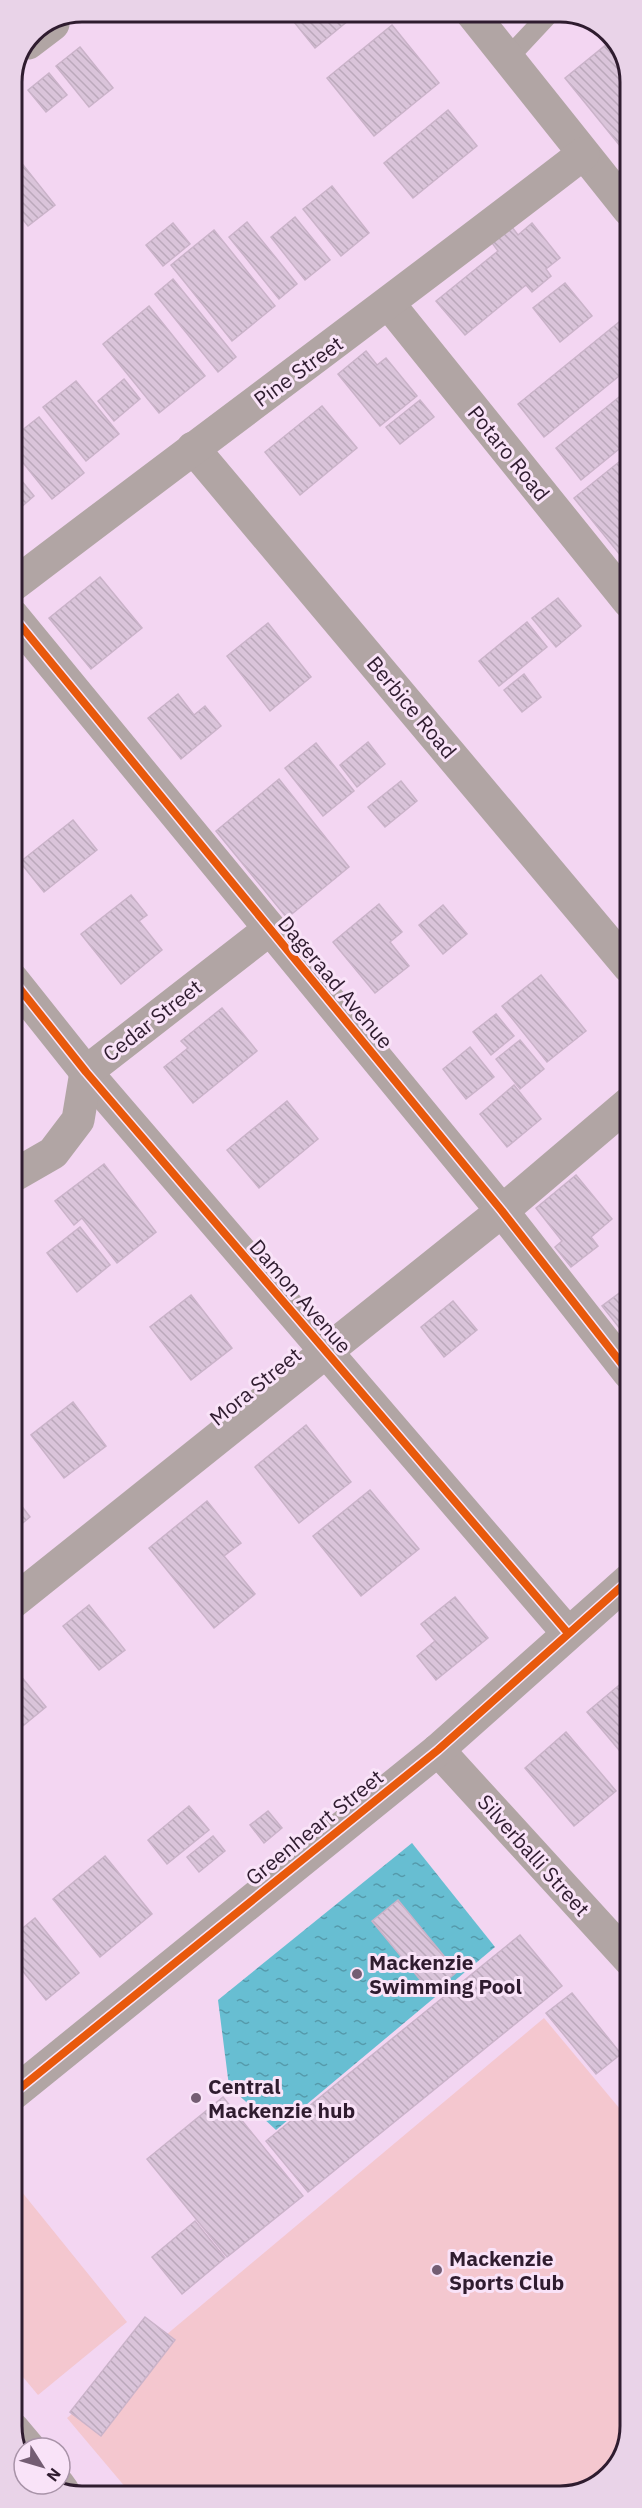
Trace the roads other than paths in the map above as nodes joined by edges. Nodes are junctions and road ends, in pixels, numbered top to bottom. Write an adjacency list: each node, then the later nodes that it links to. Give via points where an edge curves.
1 (480, 23): 3 (street)
2 (541, 23): 3 (lane)
3 (508, 58): 4 (street)
4 (583, 154): 5 (street); 6 (street, Pine Street)
5 (620, 199)
6 (389, 304): 7 (street, Pine Street); 9 (street, Potaro Road)
7 (193, 448): 8 (street, Pine Street); 12 (street, Berbice Road)
8 (22, 578)
9 (620, 591)
10 (22, 627): 11 (street, Dageraad Avenue)
11 (270, 929): 14 (street, Cedar Street); 17 (street, Dageraad Avenue)
12 (620, 956)
13 (22, 992): 14 (street, Damon Avenue)
14 (86, 1072): 16 (street, Cedar Street, via 78,1120 52,1154); 18 (street, Damon Avenue)
15 (620, 1111): 17 (street, Mora Street)
16 (22, 1171)
17 (502, 1211): 18 (street, Mora Street); 19 (street, Dageraad Avenue)
18 (326, 1352): 21 (street, Mora Street); 22 (street, Damon Avenue)
19 (620, 1362)
20 (620, 1587): 22 (street, Greenheart Street)
21 (22, 1595)
22 (567, 1632): 23 (street, Greenheart Street)
23 (438, 1750): 24 (street, Silverballi Street); 25 (street, Greenheart Street)
24 (620, 1949)
25 (22, 2087)

